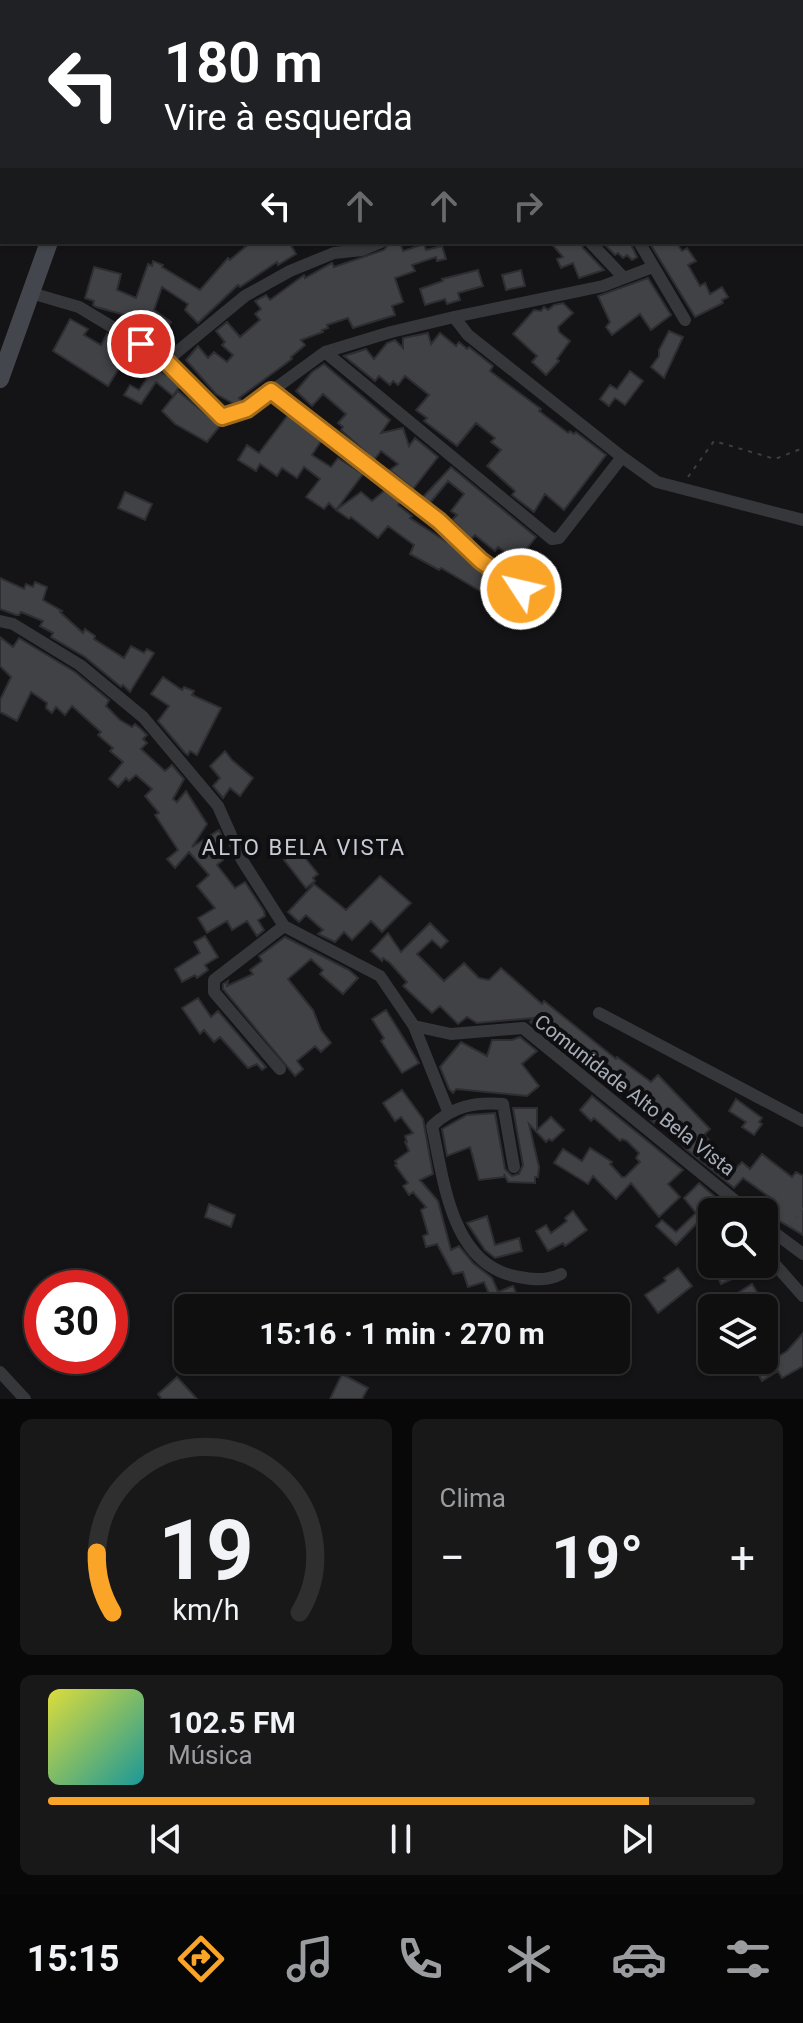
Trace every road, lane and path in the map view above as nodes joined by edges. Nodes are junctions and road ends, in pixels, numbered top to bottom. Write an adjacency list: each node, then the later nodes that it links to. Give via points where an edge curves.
1 (48, 244): 7 (main road)
2 (376, 244): 11 (street, via 334,253 245,296)
3 (592, 244): 6 (street)
4 (640, 244): 5 (street)
5 (653, 267): 6 (street); 9 (street)
6 (624, 278): 8 (street)
7 (31, 293): 11 (street, via 79,307); 12 (main road)
8 (454, 317): 10 (street); 15 (street, via 468,335)
9 (685, 320)
10 (325, 352): 13 (street); 15 (street, via 552,539 559,538)
11 (166, 361): 13 (street, via 222,417 247,409)
12 (0, 379)
13 (271, 391): 18 (street)
14 (803, 448): 16 (path, via 775,459 714,441)
15 (622, 457): 16 (street, via 657,482)
16 (680, 489): 17 (street)
17 (803, 520)
18 (521, 589)
19 (0, 621): 20 (street, via 80,665 143,717 218,806 242,860)
20 (284, 926): 22 (street, via 380,976); 23 (street, via 214,980 214,992)
21 (599, 1013): 25 (street)
22 (414, 1026): 24 (street); 27 (street, Comunidade Alto Bela Vista, via 451,1034 523,1028)
23 (280, 1069)
24 (448, 1111): 26 (street, via 485,1102 503,1104); 33 (street, via 432,1126 448,1204 474,1253 509,1275 551,1279)
25 (803, 1121)
26 (514, 1167)
27 (732, 1198)
28 (803, 1208): 30 (path)
29 (778, 1235): 30 (street)
30 (782, 1238): 31 (street)
31 (803, 1254)
32 (778, 1268): 34 (street)
33 (561, 1274)
34 (803, 1296)
35 (0, 1372): 36 (street)
36 (25, 1399)

